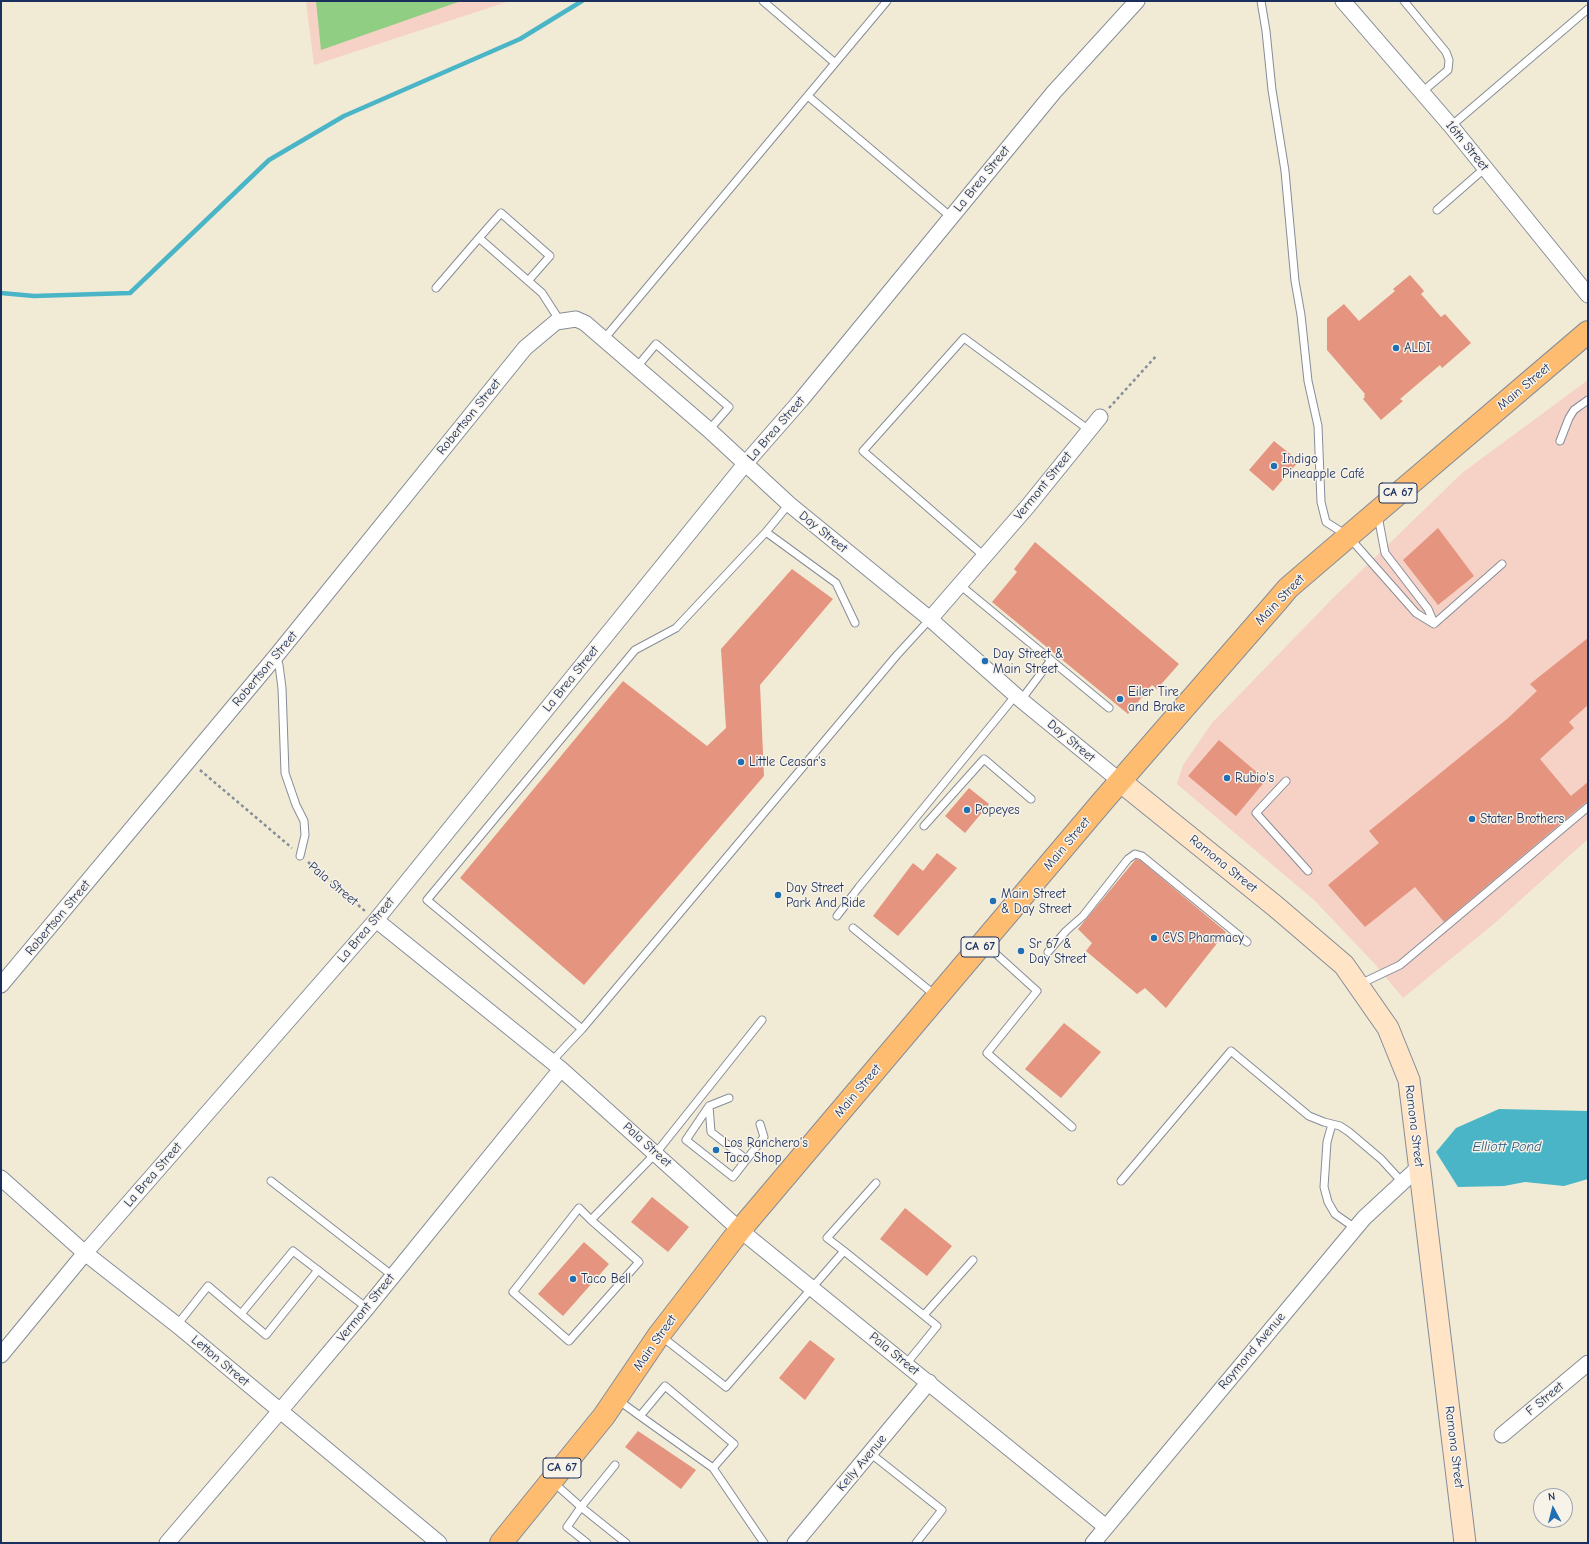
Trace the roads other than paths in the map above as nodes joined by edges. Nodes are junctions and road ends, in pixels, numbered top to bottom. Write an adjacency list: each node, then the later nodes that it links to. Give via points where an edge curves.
1 (763, 1): 8 (lane)
2 (887, 1): 8 (lane)
3 (1137, 1): 14 (street, La Brea Street, via 1054,92)
4 (1261, 1): 33 (lane, via 1285,172 1308,381 1318,426 1321,502 1326,522)
5 (1343, 1): 9 (street, 16th Street)
6 (1404, 1): 9 (lane, via 1450,60 1448,70)
7 (1588, 9): 11 (lane)
8 (835, 63): 10 (lane)
9 (1422, 92): 11 (street, 16th Street)
10 (808, 96): 14 (lane); 21 (lane)
11 (1451, 126): 12 (street, 16th Street)
12 (1485, 168): 13 (lane); 18 (street, 16th Street)
13 (1437, 210)
14 (951, 217): 29 (street, La Brea Street)
15 (479, 238): 16 (lane); 16 (lane, via 501,213 550,256); 17 (lane)
16 (528, 281): 19 (lane, via 542,293)
17 (436, 288)
18 (1588, 295)
19 (560, 322): 21 (street, Day Street, via 576,319); 22 (street, Day Street, via 556,322)
20 (1588, 332): 31 (main road, Main Street / CA 67)
21 (604, 339): 23 (street, Day Street)
22 (525, 348): 40 (street, Robertson Street)
23 (636, 369): 26 (street, Day Street); 26 (lane, via 656,344 729,407)
24 (1588, 400): 28 (lane, via 1574,410)
25 (1100, 417): 27 (street, Vermont Street)
26 (709, 430): 29 (street, Day Street)
27 (1088, 430): 34 (street, Vermont Street); 34 (lane, via 964,338 863,451)
28 (1560, 441)
29 (746, 464): 30 (street, Day Street); 52 (street, La Brea Street)
30 (789, 504): 32 (lane); 37 (street, Day Street)
31 (1377, 511): 33 (main road, Main Street / CA 67); 39 (lane, via 1385,553 1428,609)
32 (766, 532): 38 (lane, via 836,583); 61 (lane, via 676,628 635,650 427,900)
33 (1348, 536): 39 (lane, via 1416,613); 45 (main road, Main Street / CA 67, via 1288,588)
34 (984, 556): 36 (street, Vermont Street)
35 (1502, 564): 39 (lane)
36 (960, 585): 37 (street, Vermont Street); 41 (lane)
37 (930, 619): 42 (street, Day Street); 61 (lane)
38 (855, 623)
39 (1434, 624)
40 (276, 656): 49 (lane, via 282,688 285,773 304,821 305,836); 57 (street, Robertson Street)
41 (1051, 660): 42 (lane); 43 (lane)
42 (1019, 697): 45 (street, Day Street); 51 (lane)
43 (1109, 708)
44 (1286, 781): 50 (lane, via 1256,813)
45 (1120, 782): 54 (main road, Main Street / CA 67); 58 (main road, Ramona Street, via 1275,906 1344,965)
46 (1031, 799): 48 (lane, via 984,759)
47 (1588, 807): 58 (lane, via 1400,964)
48 (924, 826)
49 (300, 856)
50 (1308, 870)
51 (837, 916)
52 (376, 920): 62 (street, Pala Street); 80 (street, La Brea Street)
53 (853, 928): 59 (lane)
54 (984, 942): 59 (main road, Main Street / CA 67); 67 (lane, via 1037,991 987,1053)
55 (1247, 942): 56 (lane, via 1142,856 1135,854 1128,859 1083,916)
56 (1048, 952)
57 (1, 985)
58 (1358, 985): 70 (main road, Ramona Street, via 1388,1028 1409,1080)
59 (938, 997): 78 (main road, Main Street / CA 67)
60 (762, 1020): 68 (lane)
61 (582, 1029): 62 (lane)
62 (556, 1065): 68 (street, Pala Street); 83 (street, Vermont Street)
63 (729, 1098): 64 (lane)
64 (709, 1106): 69 (lane, via 711,1132); 69 (lane, via 686,1140 733,1177)
65 (760, 1124): 69 (lane, via 764,1137)
66 (1332, 1124): 73 (lane, via 1309,1116 1231,1051); 74 (lane, via 1349,1132 1381,1159); 77 (lane, via 1327,1142 1324,1186 1328,1202 1335,1214)
67 (1072, 1127)
68 (656, 1153): 76 (lane); 78 (street, Pala Street)
69 (746, 1160)
70 (1419, 1167): 74 (street, Raymond Avenue); 113 (main road, Ramona Street)
71 (1, 1178): 80 (street, Letton Street)
72 (271, 1181): 83 (lane)
73 (1121, 1181)
74 (1402, 1182): 77 (street, Raymond Avenue)
75 (876, 1183): 79 (lane, via 827,1238)
76 (591, 1220): 76 (lane, via 639,1262 569,1341 513,1292 579,1208)
77 (1355, 1228): 103 (street, Raymond Avenue)
78 (740, 1230): 84 (street, Pala Street); 89 (main road, Main Street / CA 67)
79 (844, 1251): 84 (lane); 87 (lane)
80 (85, 1253): 88 (street, Letton Street); 90 (street, La Brea Street)
81 (973, 1260): 87 (lane)
82 (318, 1270): 85 (lane); 86 (lane, via 293,1251); 86 (lane, via 266,1335)
83 (393, 1276): 85 (street, Vermont Street)
84 (812, 1287): 89 (lane, via 726,1387); 91 (street, Pala Street)
85 (367, 1308): 95 (street, Vermont Street)
86 (241, 1314): 88 (lane, via 208,1286)
87 (924, 1316): 91 (lane, via 937,1326)
88 (177, 1325): 95 (street, Letton Street)
89 (659, 1335): 94 (main road, Main Street / CA 67)
90 (1, 1355)
91 (906, 1363): 93 (street, Pala Street)
92 (1588, 1363): 97 (street, F Street)
93 (930, 1382): 98 (street, Kelly Avenue); 103 (street, Pala Street)
94 (616, 1399): 96 (lane); 101 (main road, Main Street / CA 67)
95 (280, 1412): 104 (street, Vermont Street); 105 (street, Letton Street)
96 (640, 1416): 100 (lane); 100 (lane, via 665,1386 734,1444)
97 (1502, 1435)
98 (870, 1453): 110 (street, Kelly Avenue); 111 (lane, via 942,1510)
99 (615, 1465): 102 (lane)
100 (714, 1468): 109 (lane)
101 (551, 1481): 102 (lane); 106 (main road, Main Street / CA 67)
102 (581, 1507): 107 (lane, via 567,1527); 108 (lane)
103 (1106, 1527): 112 (street, Raymond Avenue)
104 (167, 1543)
105 (439, 1543)
106 (501, 1543)
107 (587, 1543)
108 (626, 1543)
109 (764, 1543)
110 (795, 1543)
111 (916, 1543)
112 (1093, 1543)
113 (1465, 1543)

